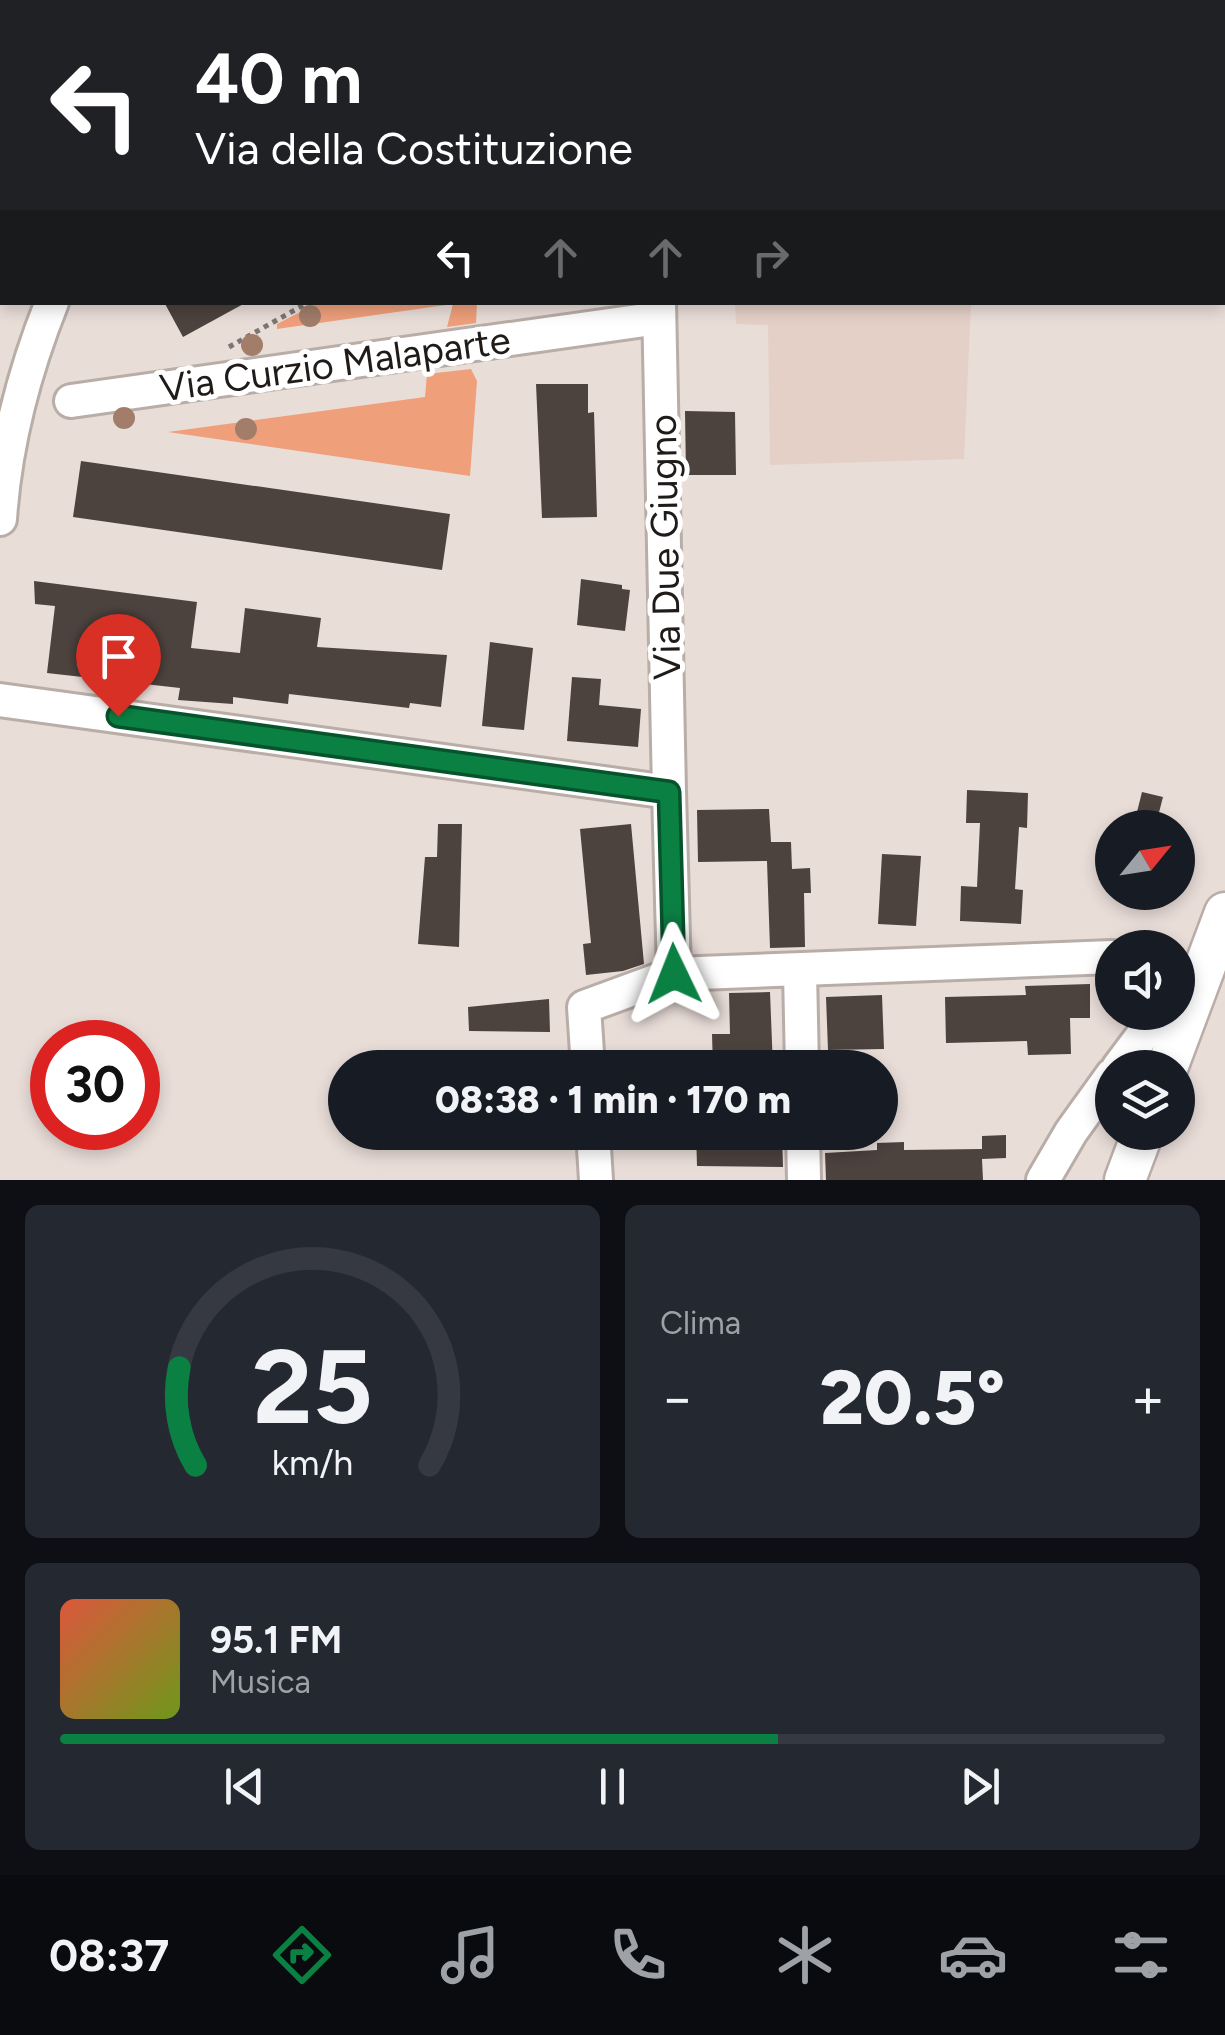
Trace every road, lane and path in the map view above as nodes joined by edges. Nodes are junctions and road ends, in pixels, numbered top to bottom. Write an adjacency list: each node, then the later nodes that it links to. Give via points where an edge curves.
1 (51, 305): 6 (street, via 9,443)
2 (304, 305): 4 (path)
3 (659, 310): 5 (street, Via Curzio Malaparte); 8 (street, Via Due Giugno)
4 (224, 349)
5 (71, 401)
6 (0, 519)
7 (0, 700): 8 (street)
8 (669, 792): 12 (street, Via Due Giugno)
9 (1225, 913): 15 (main road)
10 (1095, 959): 11 (street)
11 (800, 971): 12 (street); 14 (street)
12 (674, 974): 13 (street, via 584,1006)
13 (587, 1050)
14 (802, 1050)
15 (1174, 1050)
16 (1095, 1101): 22 (street)
17 (594, 1150): 20 (street)
18 (804, 1150): 21 (street)
19 (1136, 1150): 23 (main road)
20 (596, 1180)
21 (804, 1180)
22 (1044, 1180)
23 (1125, 1180)

